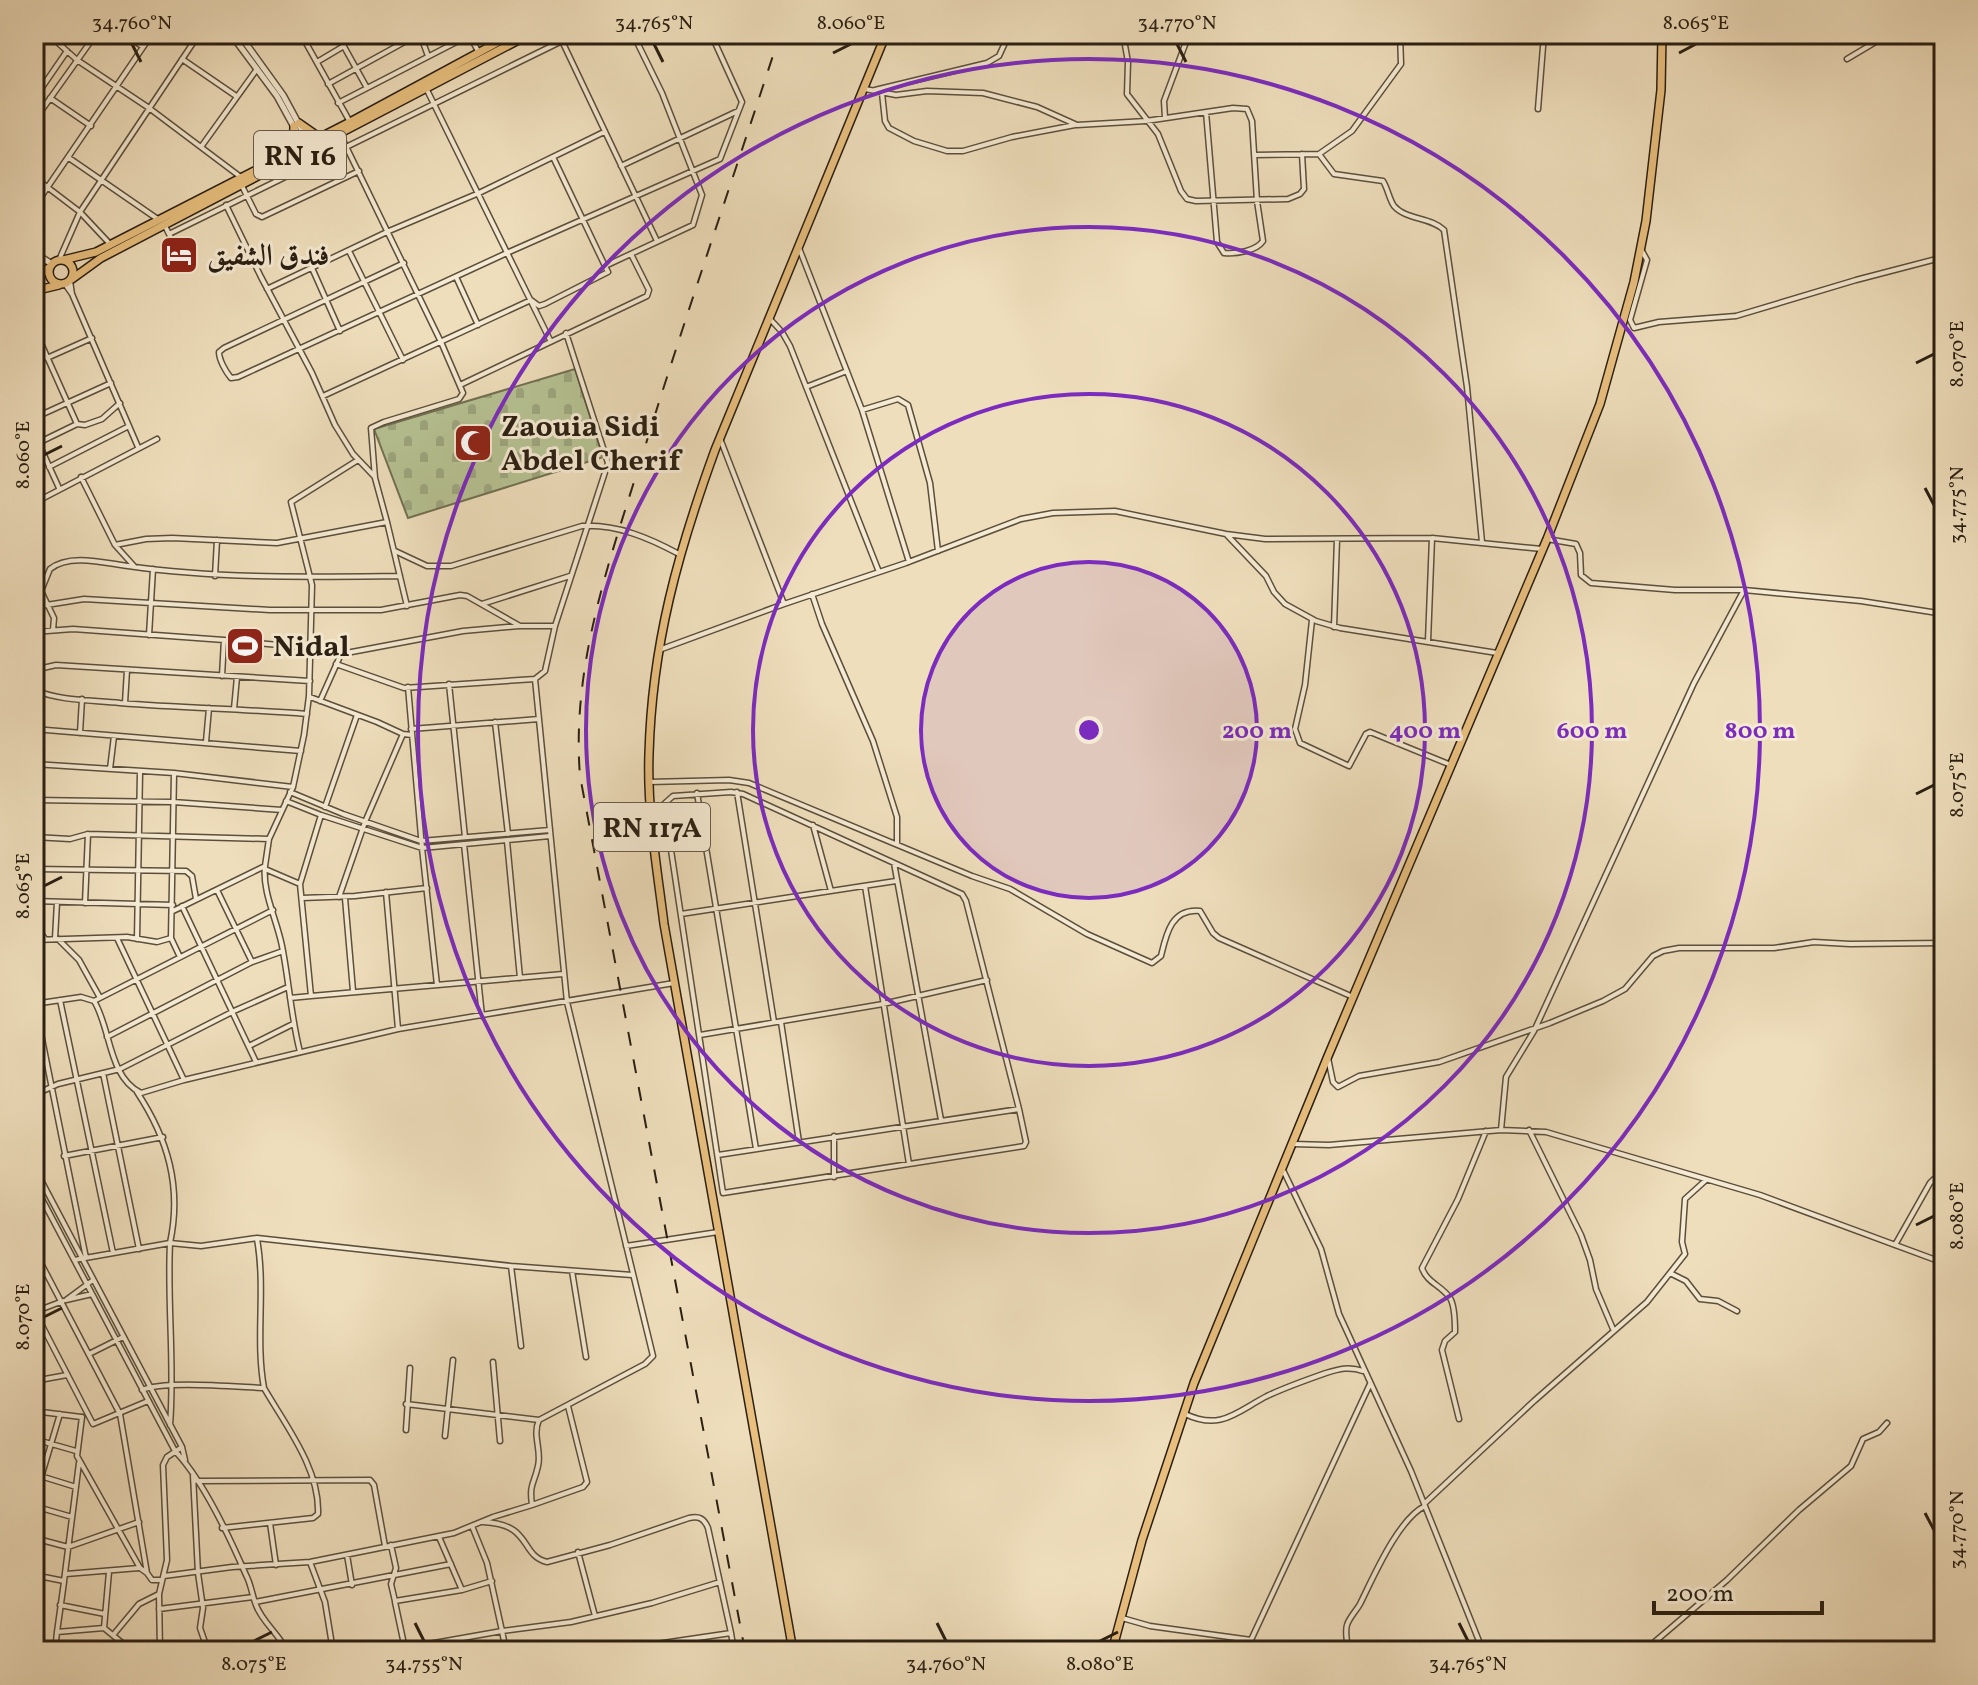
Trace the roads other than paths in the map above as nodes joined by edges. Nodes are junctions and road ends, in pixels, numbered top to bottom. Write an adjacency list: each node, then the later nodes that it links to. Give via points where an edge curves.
1 (48, 34): 28 (street)
2 (96, 34): 33 (street)
3 (124, 34): 27 (street)
4 (152, 34): 27 (street)
5 (199, 34): 31 (street)
6 (231, 34): 35 (street)
7 (239, 34): 56 (street, via 278,87)
8 (301, 34): 34 (street)
9 (337, 34): 26 (street)
10 (419, 34): 29 (street); 36 (street)
11 (470, 34): 29 (street); 30 (street)
12 (513, 34): 30 (main road, RN 16)
13 (530, 34): 30 (main road, RN 16)
14 (558, 34): 25 (street)
15 (633, 34): 62 (street)
16 (711, 34): 50 (street, via 742,100)
17 (886, 34): 41 (main road, RN 117A)
18 (1009, 34): 41 (street, via 999,56 987,63)
19 (1123, 34): 54 (street, via 1127,94)
20 (1189, 34): 52 (street, via 1164,101)
21 (1400, 34): 68 (street, via 1402,58 1396,72 1358,126)
22 (1544, 34): 49 (street)
23 (1662, 34): 94 (main road, via 1656,150)
24 (1889, 34): 32 (street)
25 (562, 41): 47 (street); 59 (street)
26 (344, 46): 34 (street); 36 (street)
27 (142, 47): 38 (street)
28 (67, 51): 33 (street); 45 (street)
29 (428, 56): 39 (street)
30 (480, 56): 40 (main road, RN 16); 55 (main road, RN 16)
31 (182, 59): 43 (street); 48 (street)
32 (1847, 59)
33 (77, 60): 38 (street); 44 (street)
34 (317, 62): 37 (street)
35 (257, 69): 43 (street); 56 (street)
36 (357, 69): 37 (street); 39 (street)
37 (328, 84): 46 (street)
38 (116, 86): 48 (street); 58 (street)
39 (367, 88): 46 (street)
40 (426, 88): 47 (street); 60 (main road, RN 16)
41 (869, 90): 42 (street); 93 (main road, RN 117A)
42 (882, 93): 57 (street, via 983,93 1037,107); 57 (street, via 889,128 947,151)
43 (237, 96): 64 (street)
44 (50, 98): 53 (street); 58 (street)
45 (34, 99)
46 (338, 103): 55 (street)
47 (434, 103): 63 (street); 79 (street)
48 (149, 108): 64 (street); 76 (street)
49 (1538, 109)
50 (740, 110): 62 (street); 74 (street, via 721,158)
51 (1206, 112): 52 (street); 69 (street, via 1249,110); 82 (street)
52 (1165, 118): 54 (street)
53 (34, 120)
54 (1146, 121): 57 (street); 82 (street, via 1159,137 1184,197)
55 (350, 122): 61 (main road, RN 16)
56 (297, 125): 61 (main road); 65 (street); 66 (main road)
57 (1077, 125)
58 (91, 126): 71 (street)
59 (604, 132): 70 (street); 72 (street)
60 (340, 134): 63 (street); 65 (main road, RN 16)
61 (319, 137): 65 (main road, RN 16)
62 (680, 138): 72 (street); 74 (street)
63 (347, 146): 73 (street); 80 (street)
64 (201, 147): 77 (street)
65 (308, 147): 66 (main road, RN 16); 77 (main road, RN 16)
66 (293, 151): 77 (main road, RN 16)
67 (1302, 154): 68 (street); 69 (street); 83 (street, via 1303,191 1288,199)
68 (1319, 154): 157 (street, via 1334,174 1383,181 1399,210 1444,230)
69 (1254, 155): 83 (street)
70 (553, 157): 79 (street); 88 (street)
71 (69, 158): 76 (street); 78 (street)
72 (621, 166): 81 (street)
73 (359, 171): 80 (street, via 262,217); 89 (street)
74 (693, 172): 81 (street); 91 (street, via 703,197 694,223)
75 (34, 177): 78 (street)
76 (102, 179): 86 (street); 87 (street)
77 (242, 182): 80 (street); 87 (main road, RN 16)
78 (47, 188): 85 (street); 86 (street)
79 (479, 193): 89 (street); 97 (street)
80 (246, 195): 84 (street)
81 (636, 198): 88 (street); 91 (street)
82 (1214, 201): 83 (street); 83 (street, via 1218,246 1230,254 1263,242)
83 (1257, 201)
84 (226, 205): 90 (street); 109 (street)
85 (34, 207)
86 (80, 212): 92 (street); 101 (street)
87 (162, 222): 90 (street); 92 (main road, RN 16); 107 (main road, RN 16)
88 (583, 222): 97 (street); 103 (street)
89 (389, 231): 95 (street); 102 (street)
90 (169, 234): 96 (street)
91 (657, 242): 99 (street)
92 (110, 244): 101 (main road, RN 16)
93 (799, 248): 115 (main road, RN 117A); 127 (street)
94 (1640, 249): 100 (street, via 1647,260 1630,320 1634,328 1736,316); 154 (main road, via 1600,404)
95 (349, 251): 104 (street); 108 (street)
96 (178, 252)
97 (509, 252): 106 (street); 113 (street)
98 (34, 253): 101 (street)
99 (631, 254): 103 (street); 120 (street, via 648,294)
100 (1944, 257)
101 (56, 263): 105 (main road, RN 16); 107 (main road, via 52,281); 107 (main road, via 73,267)
102 (404, 263): 108 (street); 111 (street)
103 (605, 266): 113 (street, via 608,272 545,304)
104 (312, 268): 109 (street); 112 (street)
105 (34, 278)
106 (457, 279): 111 (street); 117 (street)
107 (67, 282): 110 (main road, RN 16); 121 (street)
108 (365, 282): 112 (street); 114 (street)
109 (267, 289): 116 (street)
110 (34, 291)
111 (419, 296): 114 (street); 123 (street)
112 (326, 300): 116 (street); 118 (street)
113 (531, 300): 117 (street); 122 (street)
114 (379, 313): 118 (street); 126 (street)
115 (770, 319): 130 (street, via 785,336); 139 (main road, RN 117A)
116 (283, 320): 124 (street); 124 (street, via 221,350 228,374 238,377)
117 (478, 325): 123 (street)
118 (340, 331): 124 (street)
119 (35, 332): 125 (street)
120 (566, 333): 122 (street); 150 (street, via 608,461)
121 (92, 337): 125 (street); 128 (street)
122 (550, 340): 129 (street)
123 (441, 342): 126 (street); 129 (street)
124 (300, 349): 131 (street)
125 (47, 358): 132 (street)
126 (403, 360): 131 (street)
127 (847, 371): 130 (street); 134 (street)
128 (111, 383): 132 (street); 133 (street)
129 (460, 385): 146 (street, via 459,399 372,427)
130 (806, 387): 166 (street)
131 (323, 396): 143 (street)
132 (66, 403): 135 (street); 136 (street)
133 (120, 403): 136 (street, via 102,419); 137 (street)
134 (862, 410): 161 (street, via 898,399 908,405 930,483); 163 (street)
135 (34, 418)
136 (77, 424): 141 (street)
137 (129, 426): 142 (street); 144 (street)
138 (34, 433): 141 (street)
139 (720, 438): 162 (main road, RN 117A); 175 (street)
140 (157, 439): 142 (street)
141 (38, 443): 144 (street)
142 (138, 447): 145 (street)
143 (358, 460): 146 (street); 156 (street, via 292,500)
144 (49, 467): 147 (street)
145 (81, 477): 147 (street); 158 (street)
146 (375, 478): 149 (street)
147 (59, 488): 148 (street)
148 (34, 503)
149 (387, 522): 156 (street); 160 (street)
150 (589, 526): 160 (street, via 451,566 427,566); 162 (street, via 620,529); 170 (street)
151 (1226, 534): 153 (street); 161 (street, via 1115,511 1053,513 1021,519); 181 (street, via 1280,599)
152 (1432, 538): 153 (street); 157 (street); 189 (street)
153 (1337, 539): 184 (street)
154 (1547, 539): 159 (main road); 171 (street, via 1576,544 1581,575 1591,583)
155 (217, 540): 156 (street); 158 (street, via 146,539); 167 (street)
156 (300, 540): 168 (street)
157 (1482, 543): 159 (street)
158 (115, 545): 164 (street)
159 (1542, 549): 192 (main road)
160 (395, 551): 169 (street)
161 (938, 551): 163 (street)
162 (679, 554): 191 (main road, RN 117A)
163 (909, 562): 166 (street)
164 (135, 567): 165 (street); 176 (street, via 59,563 50,569 41,591)
165 (153, 569): 167 (street); 173 (street)
166 (879, 572): 172 (street)
167 (215, 576): 168 (street)
168 (311, 576): 169 (street); 179 (street)
169 (400, 576): 177 (street)
170 (570, 576): 174 (street); 183 (street)
171 (1744, 590): 180 (street); 322 (street, via 1694,683)
172 (812, 594): 175 (street); 254 (street, via 876,750 897,817)
173 (150, 604): 176 (street, via 84,599); 179 (street); 187 (street)
174 (482, 604): 177 (street, via 460,595); 182 (street)
175 (784, 604): 191 (street)
176 (47, 605): 178 (street); 185 (street)
177 (407, 606): 179 (street)
178 (34, 607)
179 (313, 611): 190 (street)
180 (1944, 614)
181 (1312, 620): 184 (street); 224 (street, via 1295,729 1300,743 1349,766 1372,732)
182 (520, 626): 183 (street); 193 (street)
183 (555, 626): 199 (street, via 545,671)
184 (1334, 627): 189 (street)
185 (53, 630): 186 (street); 187 (street)
186 (34, 632)
187 (149, 636): 188 (street)
188 (224, 640): 190 (street); 197 (street)
189 (1428, 641): 192 (street)
190 (312, 648): 193 (street); 200 (street)
191 (658, 651): 228 (main road, RN 117A)
192 (1497, 653): 224 (main road)
193 (341, 654): 194 (street)
194 (336, 664): 202 (street); 206 (street)
195 (34, 670): 196 (street, via 56,665)
196 (127, 670): 197 (street); 207 (street)
197 (222, 676): 198 (street)
198 (237, 677): 200 (street); 209 (street)
199 (535, 679): 201 (street); 212 (street)
200 (310, 681): 204 (street)
201 (449, 684): 202 (street); 214 (street)
202 (408, 687): 216 (street)
203 (34, 690): 205 (street)
204 (309, 696): 206 (street); 210 (street)
205 (82, 699): 207 (street); 217 (street)
206 (320, 701): 211 (street)
207 (125, 703): 208 (street)
208 (209, 708): 209 (street); 221 (street)
209 (234, 709): 210 (street)
210 (307, 714): 222 (street)
211 (357, 715): 218 (street); 238 (street)
212 (539, 719): 213 (street); 244 (street)
213 (495, 722): 214 (street); 246 (street)
214 (453, 725): 216 (street); 250 (street)
215 (34, 729): 217 (street)
216 (411, 729): 219 (street)
217 (80, 733): 220 (street)
218 (403, 734): 219 (street); 241 (street)
219 (412, 735): 253 (street)
220 (114, 736): 221 (street); 225 (street)
221 (205, 742): 222 (street)
222 (301, 751): 229 (street)
223 (34, 764): 225 (street)
224 (1451, 765): 310 (main road)
225 (110, 770): 226 (street)
226 (140, 772): 227 (street); 235 (street)
227 (174, 773): 229 (street); 236 (street)
228 (649, 782): 254 (street, via 749,783); 302 (main road, RN 117A)
229 (291, 789): 232 (street); 234 (street)
230 (737, 792): 231 (street); 242 (street); 275 (street)
231 (697, 793): 280 (street); 282 (street, via 673,796 664,804)
232 (299, 797): 237 (street); 238 (street)
233 (34, 800): 235 (street)
234 (286, 801): 237 (street); 239 (street)
235 (140, 802): 236 (street); 247 (street)
236 (173, 802): 239 (street); 248 (street)
237 (296, 805): 240 (street)
238 (325, 807): 241 (street)
239 (282, 810): 251 (street)
240 (321, 815): 243 (street); 264 (street)
241 (365, 822): 243 (street); 253 (street)
242 (813, 825): 257 (street); 268 (street)
243 (363, 830): 256 (street); 270 (street)
244 (550, 833): 246 (street); 252 (street); 296 (street)
245 (88, 834): 247 (street); 249 (street); 260 (street)
246 (508, 834): 250 (street)
247 (139, 835): 248 (street); 261 (street)
248 (172, 836): 251 (street); 262 (street)
249 (34, 837)
250 (465, 837): 253 (street)
251 (269, 839): 258 (street)
252 (507, 840): 255 (street); 298 (street)
253 (421, 841): 256 (street)
254 (897, 843): 310 (street, via 1010,889 1087,934 1152,963 1161,956 1174,920 1200,911 1219,938)
255 (464, 844): 256 (street); 301 (street)
256 (422, 848): 266 (street)
257 (894, 861): 263 (street); 300 (street, via 964,897)
258 (265, 867): 264 (street); 267 (street); 281 (street)
259 (34, 869): 260 (street)
260 (86, 870): 261 (street); 276 (street)
261 (139, 871): 262 (street); 277 (street)
262 (173, 872): 272 (street, via 190,873); 279 (street)
263 (896, 881): 265 (street); 309 (street)
264 (300, 884): 271 (street)
265 (865, 886): 268 (street); 316 (street)
266 (427, 888): 269 (street); 303 (street)
267 (217, 890): 272 (street); 284 (street)
268 (831, 891): 275 (street)
269 (386, 892): 270 (street); 305 (street)
270 (342, 897): 271 (street); 306 (street)
271 (301, 898): 308 (street)
272 (196, 899): 278 (street)
273 (34, 901): 274 (street)
274 (57, 902): 276 (street); 288 (street)
275 (756, 902): 280 (street); 320 (street)
276 (85, 903): 277 (street)
277 (139, 904): 279 (street); 289 (street)
278 (182, 906): 279 (street); 292 (street)
279 (173, 908): 286 (street)
280 (717, 908): 282 (street); 324 (street)
281 (273, 910): 284 (street); 293 (street)
282 (681, 914): 325 (street)
283 (34, 923): 287 (street)
284 (236, 928): 292 (street); 295 (street)
285 (117, 938): 288 (street); 289 (street); 297 (street)
286 (171, 938): 289 (street); 294 (street)
287 (45, 939): 288 (street); 290 (street)
288 (57, 939): 307 (street, via 79,960)
289 (137, 939)
290 (34, 940)
291 (1944, 943): 322 (street, via 1670,949 1653,956 1621,992)
292 (201, 944): 294 (street); 299 (street)
293 (283, 951): 295 (street); 304 (street)
294 (179, 955): 297 (street)
295 (252, 962): 299 (street)
296 (563, 974): 298 (street); 314 (street)
297 (137, 977): 307 (street); 318 (street)
298 (520, 978): 301 (street)
299 (219, 980): 317 (street); 318 (street)
300 (987, 980): 309 (street); 339 (street)
301 (479, 982): 303 (street); 319 (street)
302 (674, 983): 314 (street); 362 (main road, RN 117A)
303 (437, 985): 305 (street)
304 (288, 987): 311 (street); 317 (street)
305 (395, 988): 306 (street); 323 (street)
306 (353, 991): 308 (street)
307 (99, 996): 313 (street)
308 (311, 996): 311 (street)
309 (918, 996): 316 (street); 340 (street)
310 (1353, 997): 330 (main road)
311 (290, 998): 321 (street)
312 (60, 1000): 313 (street); 315 (street); 334 (street)
313 (94, 1001): 326 (street)
314 (567, 1002): 319 (street); 367 (street)
315 (34, 1004): 336 (street)
316 (883, 1004): 320 (street); 341 (street)
317 (234, 1011): 327 (street); 328 (street)
318 (153, 1014): 326 (street); 327 (street)
319 (482, 1016): 323 (street)
320 (777, 1022): 324 (street); 347 (street)
321 (293, 1024): 328 (street); 329 (street)
322 (1536, 1028): 330 (street, via 1439,1062 1359,1076 1340,1087 1333,1082); 342 (street, via 1506,1077)
323 (398, 1029): 329 (street)
324 (737, 1029): 325 (street); 350 (street)
325 (700, 1035): 352 (street)
326 (107, 1037): 332 (street)
327 (167, 1045): 332 (street); 335 (street)
328 (249, 1046): 331 (street)
329 (300, 1052): 331 (street)
330 (1328, 1056): 348 (main road)
331 (256, 1062): 335 (street)
332 (120, 1069): 333 (street); 337 (street)
333 (103, 1073): 334 (street); 349 (street)
334 (77, 1079): 336 (street); 351 (street)
335 (184, 1080): 337 (street)
336 (50, 1086): 338 (street); 353 (street)
337 (137, 1091): 346 (street)
338 (34, 1095)
339 (1019, 1109): 340 (street); 354 (street, via 1024,1146)
340 (941, 1120): 341 (street)
341 (904, 1125): 345 (street); 354 (street)
342 (1501, 1130): 343 (street); 344 (street)
343 (1529, 1130): 358 (street); 385 (street, via 1583,1242 1597,1295)
344 (1486, 1131): 348 (street); 413 (street, via 1422,1268 1452,1302 1455,1332 1442,1350)
345 (834, 1136): 347 (street); 357 (street)
346 (163, 1137): 349 (street); 365 (street, via 175,1199)
347 (799, 1142): 350 (street)
348 (1291, 1144): 356 (main road)
349 (118, 1146): 351 (street); 368 (street)
350 (756, 1149): 352 (street)
351 (91, 1151): 353 (street); 370 (street)
352 (718, 1155): 361 (street)
353 (64, 1156): 371 (street)
354 (909, 1165): 357 (street)
355 (34, 1167): 371 (street)
356 (1281, 1167): 395 (street, via 1321,1249 1339,1314); 408 (main road)
357 (834, 1177): 361 (street)
358 (1706, 1180): 366 (street); 376 (street, via 1685,1199 1685,1254)
359 (1944, 1180): 366 (street, via 1930,1183)
360 (34, 1184): 372 (street)
361 (723, 1193): 362 (street)
362 (712, 1196): 363 (main road, RN 117A)
363 (718, 1232): 367 (street); 494 (main road, RN 117A)
364 (257, 1238): 365 (street, via 201,1246); 374 (street); 401 (street)
365 (170, 1243): 368 (street); 399 (street)
366 (1895, 1245): 373 (street)
367 (626, 1246): 377 (street)
368 (139, 1249): 370 (street)
369 (34, 1250): 382 (street)
370 (113, 1253): 371 (street)
371 (84, 1258): 372 (street); 378 (street)
372 (74, 1260): 379 (street)
373 (1944, 1263)
374 (511, 1266): 375 (street); 388 (street)
375 (572, 1271): 377 (street); 390 (street)
376 (1670, 1273): 383 (street, via 1688,1283 1700,1299); 385 (street)
377 (632, 1275): 405 (street, via 652,1360)
378 (93, 1280): 379 (street); 380 (street)
379 (86, 1283): 381 (street); 382 (street)
380 (99, 1291): 381 (street); 386 (street)
381 (92, 1294): 382 (street); 387 (street)
382 (63, 1301): 384 (street); 389 (street)
383 (1737, 1311)
384 (34, 1312): 396 (street)
385 (1614, 1330): 435 (street)
386 (123, 1337): 387 (street); 400 (street)
387 (116, 1340): 389 (street); 402 (street)
388 (521, 1346)
389 (89, 1354): 410 (street)
390 (586, 1357)
391 (453, 1360): 406 (street)
392 (493, 1362): 411 (street)
393 (410, 1368): 404 (street)
394 (34, 1371): 397 (street)
395 (1365, 1371): 398 (street); 408 (street, via 1350,1367 1303,1381 1227,1418 1209,1422)
396 (67, 1375): 397 (street); 412 (street)
397 (36, 1381)
398 (1370, 1384): 435 (street); 475 (street, via 1251,1640)
399 (172, 1386): 400 (street); 401 (street); 416 (street)
400 (149, 1387): 402 (street); 416 (street)
401 (264, 1388): 430 (street)
402 (142, 1390): 403 (street)
403 (148, 1401): 410 (street); 424 (street)
404 (406, 1404): 406 (street); 417 (street)
405 (568, 1406): 414 (street); 434 (street, via 587,1482)
406 (448, 1410): 411 (street); 418 (street)
407 (34, 1411): 409 (street)
408 (1183, 1412): 475 (main road)
409 (60, 1414): 412 (street); 421 (street)
410 (120, 1414): 412 (street, via 93,1424); 437 (street)
411 (497, 1415): 414 (street); 420 (street)
412 (85, 1416): 423 (street)
413 (1459, 1419)
414 (539, 1420): 434 (street)
415 (1887, 1423): 497 (street, via 1863,1439 1851,1466)
416 (170, 1425): 422 (street)
417 (406, 1430)
418 (445, 1436)
419 (34, 1439): 421 (street)
420 (500, 1441)
421 (51, 1444): 423 (street); 429 (street)
422 (182, 1447): 424 (street); 426 (street)
423 (76, 1451): 425 (street)
424 (175, 1451): 426 (street); 460 (street, via 163,1465)
425 (79, 1460): 432 (street); 442 (street)
426 (186, 1462): 427 (street)
427 (192, 1473): 431 (street); 456 (street)
428 (34, 1474): 429 (street)
429 (41, 1477): 432 (street); 433 (street)
430 (314, 1479): 431 (street); 439 (street, via 316,1516); 445 (street, via 372,1481)
431 (197, 1481): 441 (street)
432 (76, 1487): 436 (street)
433 (34, 1504): 436 (street)
434 (532, 1505): 438 (street)
435 (1425, 1505): 481 (street, via 1371,1576 1347,1623); 496 (street)
436 (72, 1517): 446 (street)
437 (139, 1522): 442 (street); 455 (street)
438 (481, 1522): 440 (street); 447 (street, via 508,1526 543,1562)
439 (270, 1523): 441 (street); 451 (street)
440 (472, 1526): 443 (street); 462 (street)
441 (222, 1528): 452 (street)
442 (117, 1529): 446 (street); 453 (street)
443 (439, 1537): 445 (street); 450 (street)
444 (34, 1538): 446 (street)
445 (388, 1546): 448 (street); 459 (street)
446 (68, 1547): 457 (street)
447 (578, 1552): 463 (street, via 696,1517 708,1528); 474 (street)
448 (347, 1554): 449 (street); 464 (street)
449 (310, 1562): 451 (street); 465 (street)
450 (451, 1564): 459 (street); 466 (street)
451 (276, 1565): 452 (street)
452 (242, 1567): 456 (street); 468 (street)
453 (140, 1568): 454 (street); 455 (street)
454 (109, 1572): 457 (street); 473 (street)
455 (147, 1573): 460 (street, via 152,1580)
456 (198, 1573): 460 (street); 471 (street)
457 (66, 1574): 461 (street)
458 (34, 1575): 461 (street)
459 (394, 1577): 464 (street); 469 (street)
460 (163, 1578): 467 (street)
461 (64, 1581): 470 (street)
462 (492, 1581): 466 (street); 477 (street)
463 (720, 1582): 474 (street); 479 (street)
464 (352, 1585): 465 (street)
465 (320, 1589): 468 (street); 489 (street)
466 (462, 1590): 469 (street)
467 (159, 1594): 472 (street); 480 (street, via 139,1604)
468 (254, 1599): 471 (street); 488 (street)
469 (395, 1601): 483 (street)
470 (60, 1605): 473 (street); 478 (street)
471 (202, 1605): 472 (street); 487 (street, via 200,1628)
472 (159, 1609): 486 (street)
473 (105, 1614): 476 (street)
474 (595, 1616): 477 (street)
475 (1122, 1618): 495 (main road)
476 (104, 1628): 478 (street); 480 (street)
477 (502, 1631): 483 (street); 491 (street)
478 (57, 1632): 484 (street)
479 (731, 1633): 492 (street); 493 (street)
480 (113, 1634): 482 (street)
481 (1347, 1644)
482 (130, 1650): 485 (street)
483 (405, 1650): 490 (street)
484 (55, 1651)
485 (102, 1651)
486 (160, 1651)
487 (208, 1651)
488 (287, 1651)
489 (333, 1651)
490 (389, 1651)
491 (506, 1651)
492 (610, 1651)
493 (734, 1651)
494 (793, 1651)
495 (1112, 1651)
496 (1483, 1651)
497 (1644, 1651)

